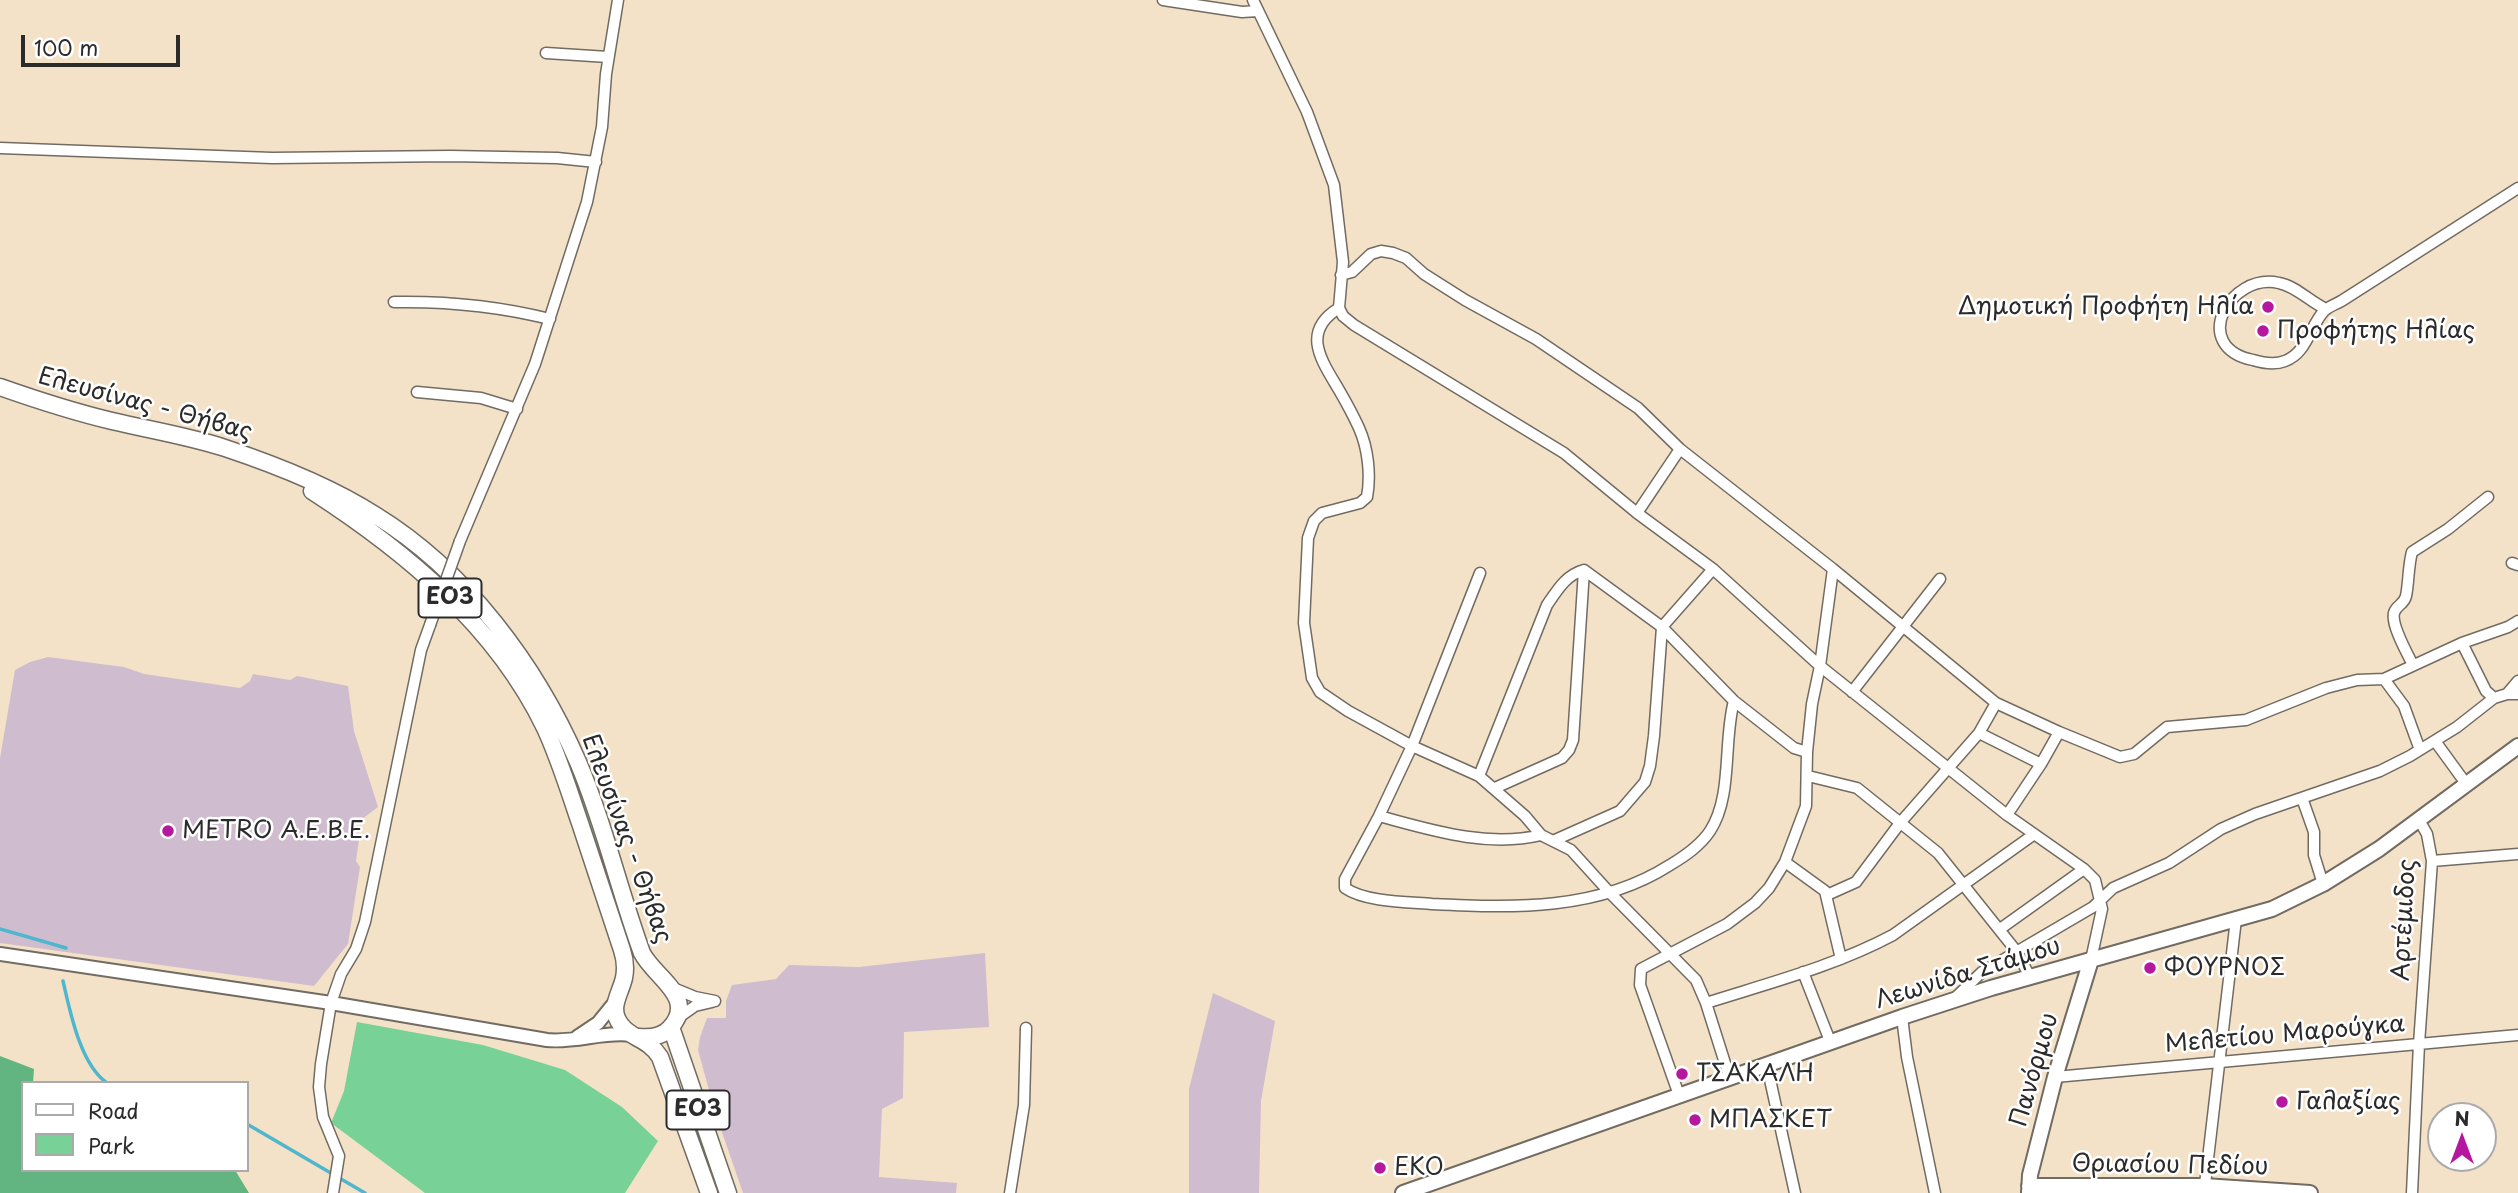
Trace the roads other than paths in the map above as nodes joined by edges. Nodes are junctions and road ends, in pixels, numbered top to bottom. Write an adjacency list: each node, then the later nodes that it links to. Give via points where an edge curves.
1 (618, 0): 6 (street)
2 (1163, 0): 4 (street)
3 (1253, 0): 4 (street)
4 (1258, 11): 10 (street, via 1307,112 1334,185 1342,237)
5 (545, 53): 6 (street)
6 (608, 57): 8 (street)
7 (0, 148): 8 (street, via 272,158 450,156)
8 (596, 162): 14 (street)
9 (2518, 188): 13 (street)
10 (1341, 275): 12 (street); 18 (street, via 1381,251 1406,258 1465,300 1582,368 1638,408)
11 (394, 302): 14 (street, via 499,307)
12 (1339, 308): 21 (street, via 1354,325 1564,453); 44 (street, via 1321,324 1316,338 1319,356 1360,431 1369,486 1360,503 1322,513 1314,521 1308,538 1307,659 1320,692)
13 (2326, 309): 13 (street, via 2281,283 2250,285 2228,304 2220,335 2226,349 2243,358 2281,363 2298,352)
14 (550, 319): 17 (street)
15 (0, 387): 19 (main road, Ελευσίνας - Θήβας / ΕΟ3, via 64,409 204,442)
16 (417, 392): 17 (street, via 481,398)
17 (517, 409): 84 (street, bridge, via 460,541 421,650 365,922)
18 (1680, 449): 21 (street); 23 (street)
19 (278, 469): 80 (main road, Ελευσίνας - Θήβας / ΕΟ3, via 338,494 397,529 455,579 506,638 540,689 579,764 646,961); 81 (main road, Ελευσίνας - Θήβας / ΕΟ3, via 343,511 424,573 479,630 517,679 545,729 572,799 625,959)
20 (2488, 497): 31 (street, via 2412,552 2404,603 2393,615)
21 (1637, 513): 22 (street)
22 (1713, 569): 28 (street); 32 (street)
23 (1833, 569): 29 (street); 32 (street)
24 (1584, 570): 28 (street); 50 (street, via 1562,583 1548,605); 53 (street, via 1569,750 1562,758)
25 (1480, 573): 44 (street)
26 (1940, 579): 29 (street)
27 (2518, 621): 30 (street)
28 (1662, 627): 39 (street); 61 (street, via 1654,736 1645,782 1620,811)
29 (1903, 628): 35 (street); 40 (street)
30 (2462, 643): 31 (street); 38 (street)
31 (2413, 665): 33 (street)
32 (1820, 666): 35 (street); 47 (street)
33 (2384, 679): 42 (street, via 2326,688 2246,720 2166,727 2126,758); 46 (street, via 2404,706)
34 (2518, 681): 36 (street)
35 (1853, 692): 49 (street)
36 (2507, 694): 37 (street); 38 (street)
37 (2518, 694)
38 (2494, 698): 43 (street)
39 (1734, 701): 47 (street, via 1794,748); 68 (street, via 1720,808 1709,834 1658,873)
40 (1996, 703): 41 (street); 42 (street)
41 (1979, 733): 48 (street); 49 (street)
42 (2059, 733): 48 (street)
43 (2435, 741): 46 (street); 52 (street)
44 (1412, 746): 50 (street); 56 (street)
45 (2518, 746): 52 (main road, Λεωνίδα Στάμου)
46 (2420, 750): 54 (street, via 2380,771)
47 (1807, 752): 51 (street)
48 (2042, 764): 55 (street)
49 (1947, 767): 55 (street); 58 (street)
50 (1479, 776): 53 (street)
51 (1808, 776): 58 (street, via 1857,788); 64 (street, via 1806,806)
52 (2467, 785): 57 (main road, Λεωνίδα Στάμου)
53 (1494, 789): 59 (street)
54 (2302, 798): 66 (street, via 2314,832 2314,855); 70 (street, via 2221,829)
55 (2007, 815): 60 (street)
56 (1379, 816): 59 (street, via 1482,839 1520,840); 68 (street, via 1345,879 1345,888 1355,895 1491,907 1570,903)
57 (2419, 820): 63 (street, Αρτέμιδος); 66 (main road, Λεωνίδα Στάμου)
58 (1900, 822): 67 (street, via 1938,853); 69 (street, via 1856,882)
59 (1541, 835): 61 (street)
60 (2033, 835): 65 (street); 67 (street)
61 (1555, 840): 68 (street, via 1571,850)
62 (2518, 854): 63 (street)
63 (2432, 861): 93 (street, Αρτέμιδος)
64 (1785, 862): 69 (street); 74 (street, via 1755,903 1727,924)
65 (2084, 869): 70 (street, via 2095,880); 72 (street)
66 (2323, 884): 71 (main road, Λεωνίδα Στάμου, via 2272,909)
67 (1962, 885): 72 (street); 76 (street, via 1893,935)
68 (1610, 893): 74 (street)
69 (1827, 895): 76 (street)
70 (2100, 899): 73 (street); 77 (street)
71 (2236, 919): 77 (main road, Λεωνίδα Στάμου); 94 (street)
72 (2000, 929): 73 (street)
73 (2017, 952): 79 (street); 82 (street, via 1982,972)
74 (1668, 953): 85 (street, via 1696,980); 98 (street, via 1644,966 1639,975)
75 (0, 954): 84 (street)
76 (1841, 959): 78 (street)
77 (2091, 960): 79 (main road, Λεωνίδα Στάμου); 96 (main road, Πανόρμου)
78 (1803, 972): 85 (street); 92 (street)
79 (2029, 977): 82 (main road, Λεωνίδα Στάμου)
80 (666, 982): 81 (main road, Ελευσίνας - Θήβας, via 639,975); 87 (main road, Ελευσίνας - Θήβας / ΕΟ3, via 678,1003); 87 (street, via 695,997 715,1001 695,1006)
81 (622, 986): 83 (main road, Ελευσίνας - Θήβας / ΕΟ3)
82 (1954, 1000): 86 (main road, Λεωνίδα Στάμου)
83 (615, 1002): 90 (main road, ΕΟ3, via 617,1018); 91 (street, via 598,1023)
84 (331, 1003): 91 (street); 101 (street, via 319,1087 326,1128 339,1156)
85 (1706, 1003): 97 (street)
86 (1902, 1017): 92 (main road, Λεωνίδα Στάμου); 107 (street)
87 (673, 1024): 90 (main road, via 656,1037); 103 (main road, Ελευσίνας - Θήβας / ΕΟ3)
88 (1026, 1028): 104 (street, via 1024,1105)
89 (2518, 1035): 93 (street, Μελετίου Μαρούγκα)
90 (636, 1036): 91 (street, via 612,1033); 102 (main road, ΕΟ3, via 660,1057)
91 (568, 1041)
92 (1830, 1041): 95 (main road, Λεωνίδα Στάμου)
93 (2419, 1044): 94 (street, Μελετίου Μαρούγκα); 109 (street, Αρτέμιδος)
94 (2218, 1062): 96 (street, Μελετίου Μαρούγκα); 99 (street)
95 (1767, 1066): 97 (main road, Λεωνίδα Στάμου); 106 (street)
96 (2055, 1077): 100 (main road, Πανόρμου)
97 (1730, 1079): 98 (main road, Λεωνίδα Στάμου)
98 (1679, 1095): 105 (main road, Λεωνίδα Στάμου)
99 (2204, 1189): 100 (main road, Θριασίου Πεδίου); 108 (main road, Θριασίου Πεδίου)
100 (2029, 1190)
101 (333, 1193)
102 (709, 1193)
103 (728, 1193)
104 (1010, 1193)
105 (1403, 1193)
106 (1795, 1193)
107 (1935, 1193)
108 (2310, 1193)
109 (2412, 1193)

